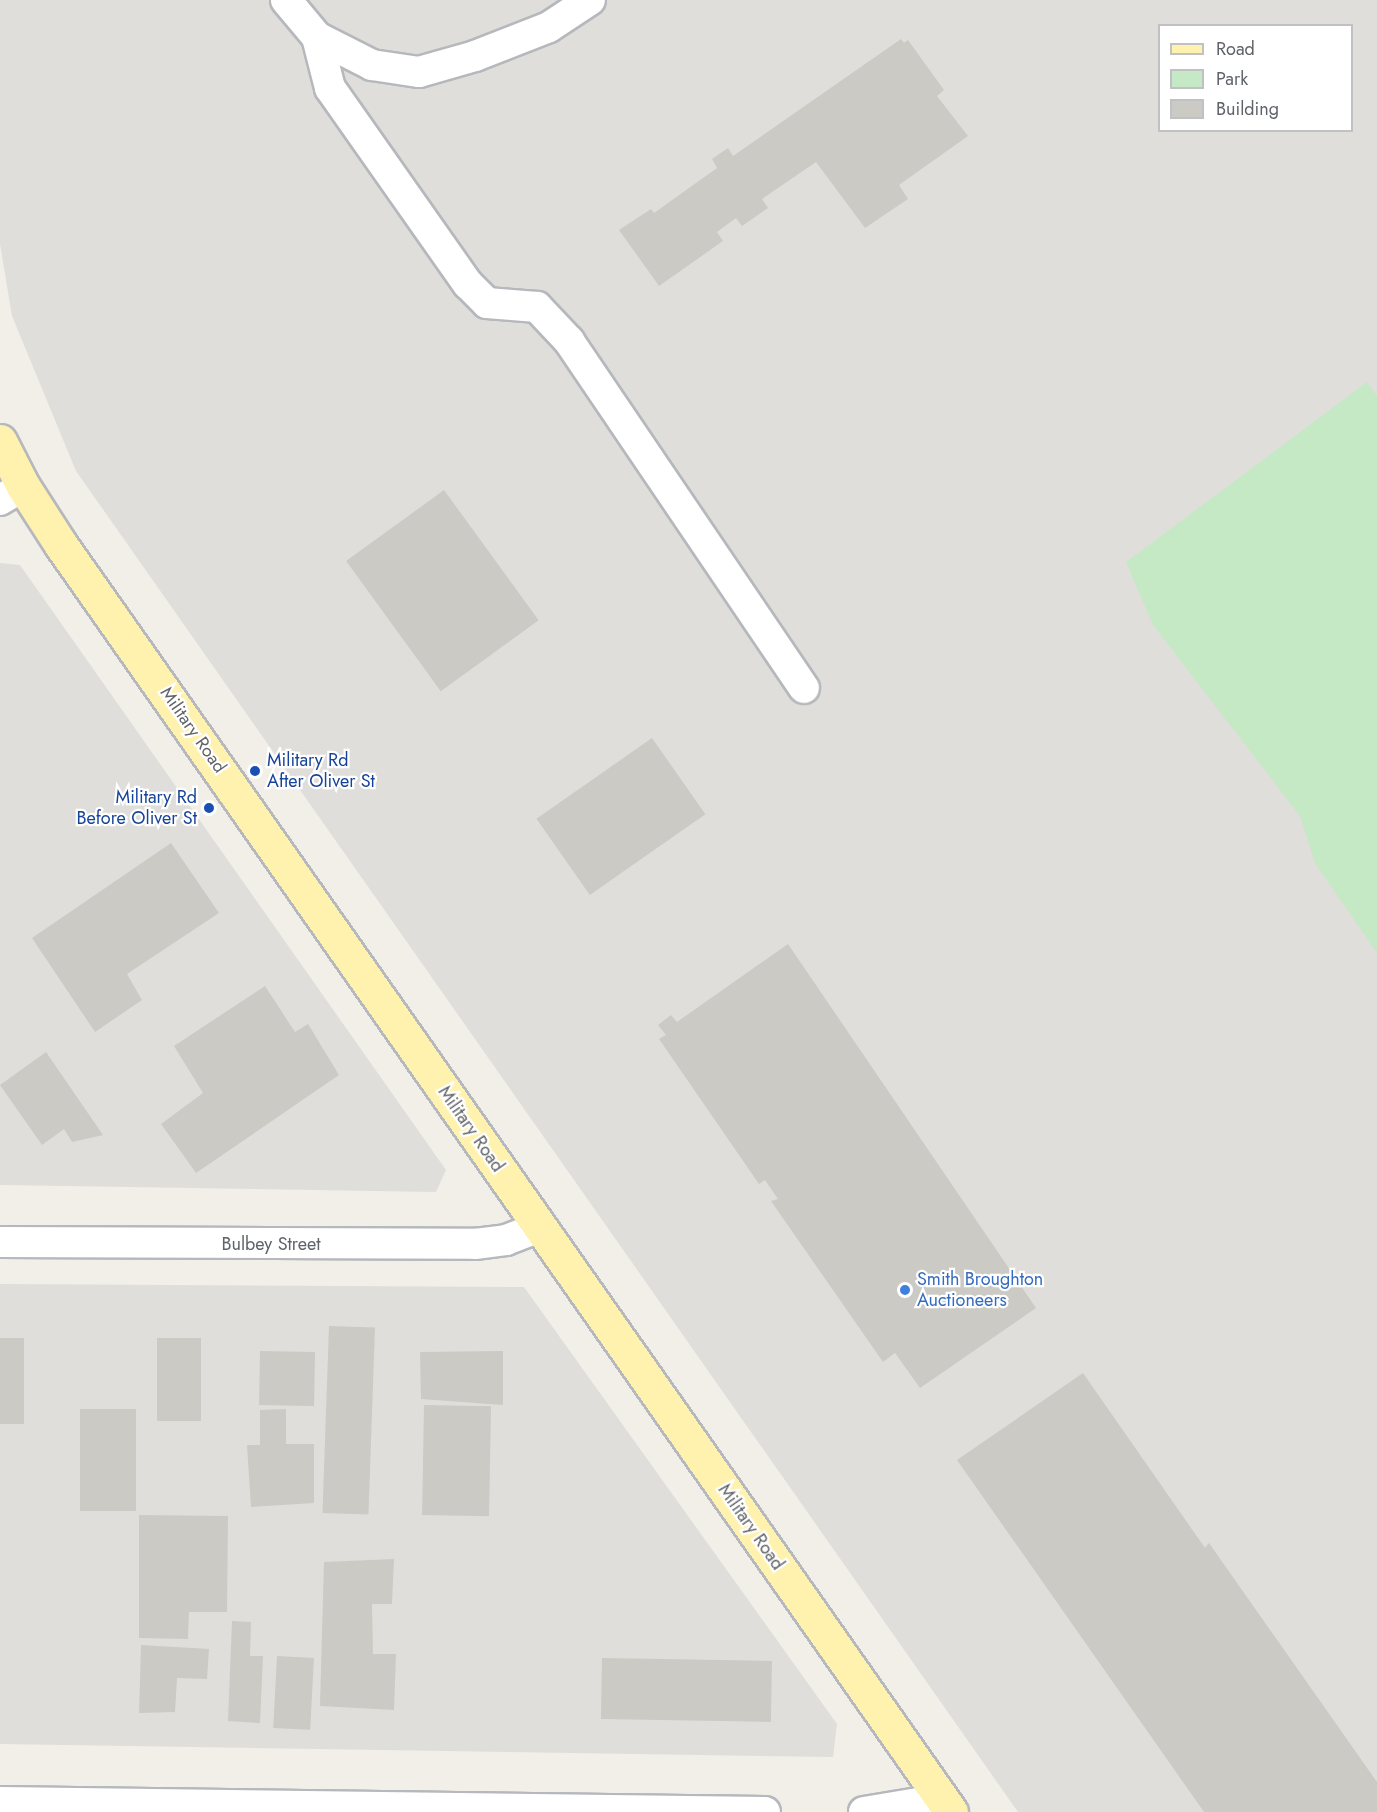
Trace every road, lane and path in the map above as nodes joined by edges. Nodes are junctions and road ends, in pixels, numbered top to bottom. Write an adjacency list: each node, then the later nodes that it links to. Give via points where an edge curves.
1 (286, 0): 3 (street)
2 (590, 0): 3 (street, via 549,27 475,56 419,72 372,64)
3 (317, 37): 6 (street, via 330,88 468,284 487,303 537,307 569,341)
4 (0, 441): 5 (main road, Military Road)
5 (11, 493): 7 (main road, Military Road)
6 (804, 688)
7 (540, 1227): 8 (street, Bulbey Street, via 506,1240 476,1244); 10 (main road, Military Road)
8 (0, 1242)
9 (0, 1802): 11 (street)
10 (947, 1806): 12 (street)
11 (765, 1812)
12 (864, 1812)

